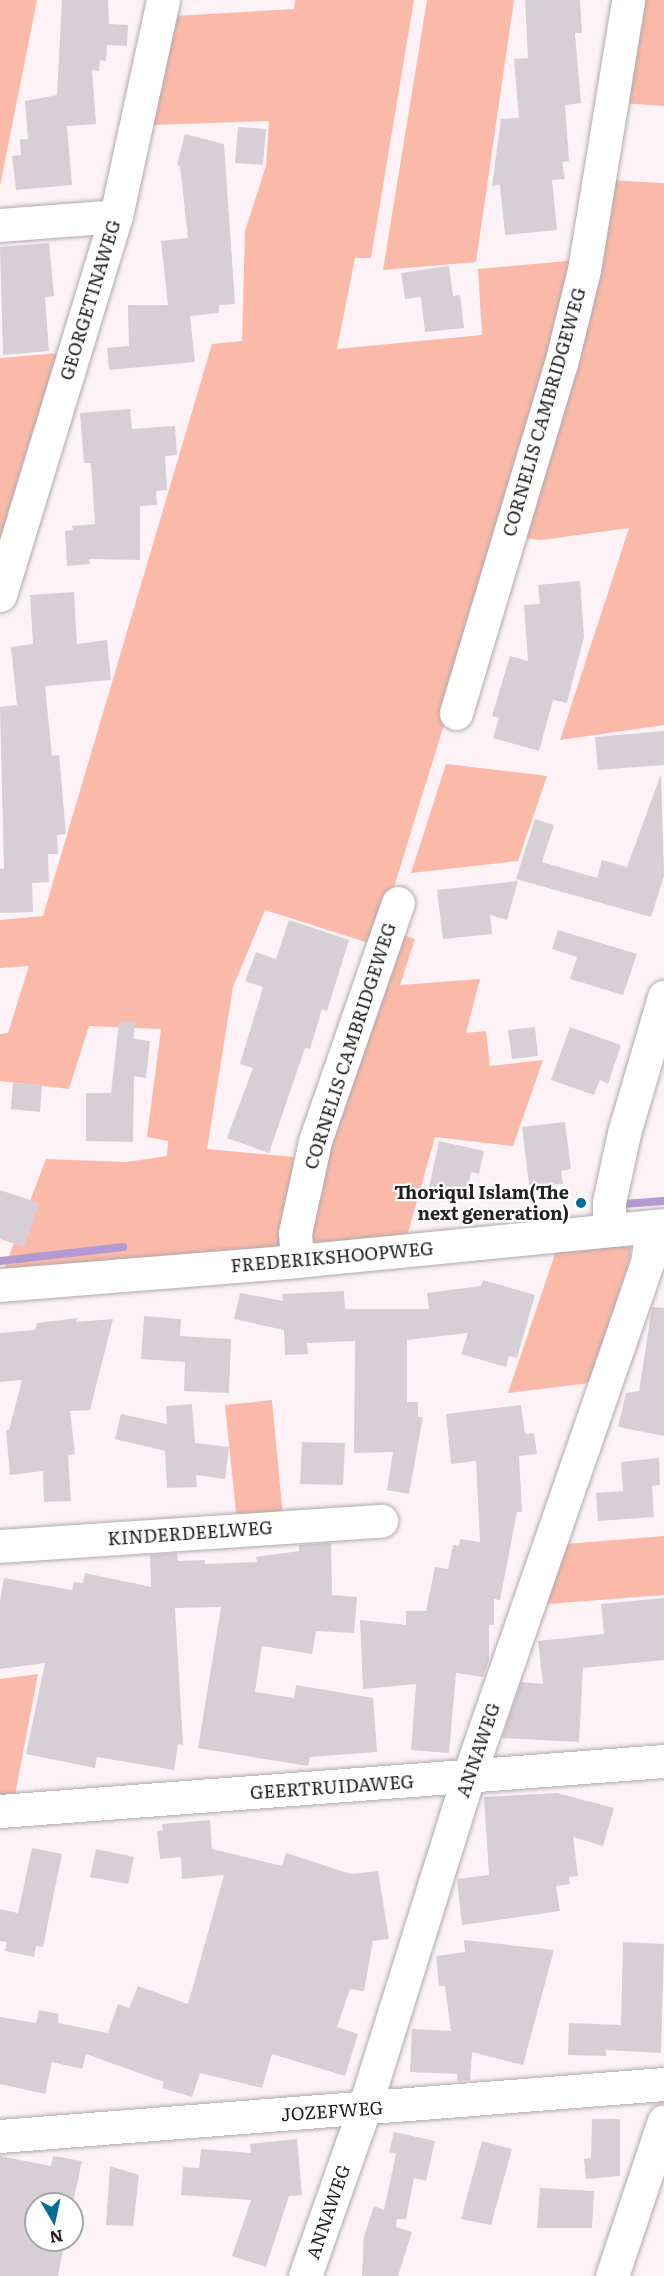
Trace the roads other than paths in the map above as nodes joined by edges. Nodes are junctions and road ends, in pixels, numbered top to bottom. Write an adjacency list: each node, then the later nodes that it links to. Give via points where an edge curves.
1 (163, 0): 3 (street, GEORGETINAWEG)
2 (628, 0): 6 (street, CORNELIS CAMBRIDGEWEG, via 574,312)
3 (116, 216): 4 (street); 5 (street, GEORGETINAWEG)
4 (0, 225)
5 (0, 594)
6 (456, 713)
7 (398, 903): 11 (street, CORNELIS CAMBRIDGEWEG, via 315,1141 296,1233)
8 (664, 997): 10 (street, via 624,1132 609,1202)
9 (658, 1225): 10 (street, FREDERIKSHOOPWEG); 16 (street, ANNAWEG)
10 (609, 1230): 11 (street, FREDERIKSHOOPWEG)
11 (297, 1261): 12 (street, FREDERIKSHOOPWEG)
12 (0, 1285)
13 (381, 1521): 14 (street, KINDERDEELWEG)
14 (0, 1546)
15 (664, 1761): 16 (street, GEERTRUIDAWEG)
16 (468, 1778): 17 (street, GEERTRUIDAWEG); 19 (street, ANNAWEG)
17 (0, 1811)
18 (664, 2084): 19 (street, JOZEFWEG)
19 (364, 2109): 21 (street, JOZEFWEG); 22 (street, ANNAWEG)
20 (664, 2121): 23 (street)
21 (0, 2136)
22 (305, 2276)
23 (612, 2276)

